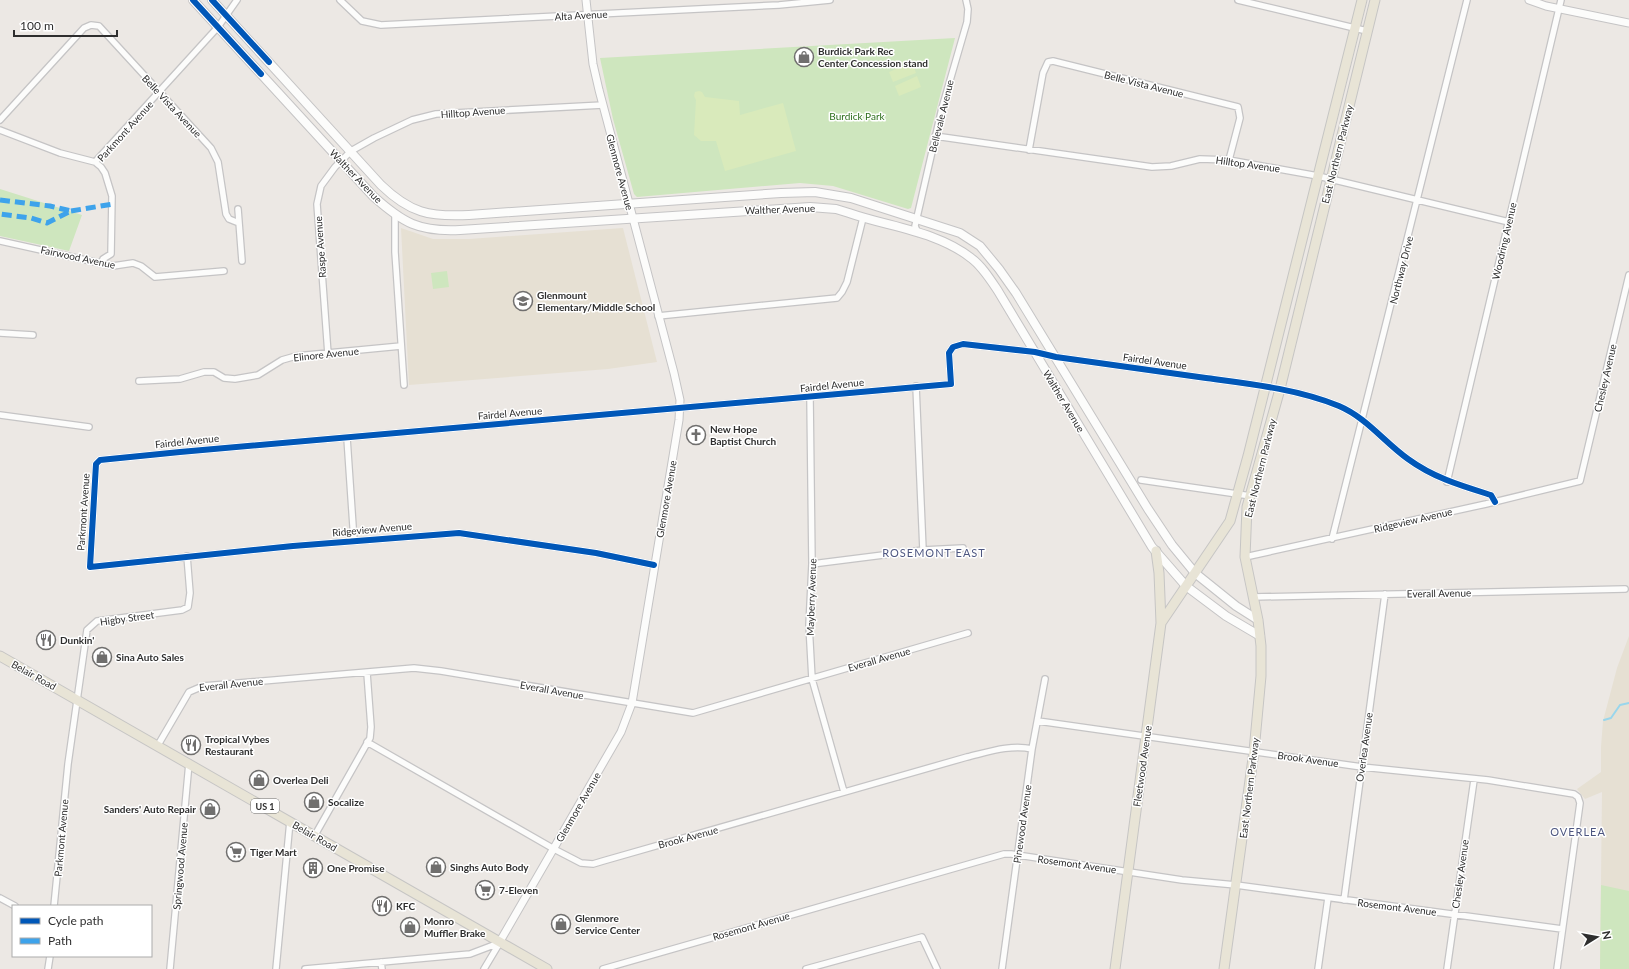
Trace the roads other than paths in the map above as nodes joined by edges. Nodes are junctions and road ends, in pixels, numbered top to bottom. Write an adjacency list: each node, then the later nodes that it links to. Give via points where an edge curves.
1 (193, 0): 18 (main road, Walther Avenue)
2 (212, 0): 16 (main road, Walther Avenue)
3 (237, 0): 16 (street, Parkmont Avenue)
4 (340, 0): 15 (street, Alta Avenue, via 362,21 381,25)
5 (586, 0): 15 (street, Glenmore Avenue)
6 (830, 0): 15 (street, Alta Avenue)
7 (966, 0): 25 (street, Bellevale Avenue, via 967,22)
8 (1238, 0): 19 (street)
9 (1362, 0): 19 (main road, East Northern Parkway)
10 (1375, 0): 20 (main road, East Northern Parkway)
11 (1467, 0): 33 (street, Northway Drive)
12 (1529, 0): 14 (street)
13 (1560, 0): 14 (street, Woodring Avenue)
14 (1558, 9): 17 (street); 40 (street, Woodring Avenue)
15 (587, 15): 22 (street, Glenmore Avenue, via 593,64)
16 (226, 16): 18 (street, Parkmont Avenue); 27 (main road, Walther Avenue)
17 (1629, 24)
18 (218, 27): 21 (street, Parkmont Avenue); 29 (main road, Walther Avenue)
19 (1354, 28): 20 (street); 31 (main road, East Northern Parkway)
20 (1367, 31): 32 (main road, East Northern Parkway)
21 (160, 92): 23 (street, Belle Vista Avenue, via 102,28 91,25 84,28); 30 (street, Parkmont Avenue); 41 (street, Belle Vista Avenue, via 214,152 221,175 224,205 229,218)
22 (603, 105): 27 (street, Hilltop Avenue, via 436,114 400,125); 34 (street, Glenmore Avenue)
23 (0, 120)
24 (0, 130): 30 (street, via 54,151)
25 (936, 136): 26 (street, Hilltop Avenue); 39 (street, Bellevale Avenue)
26 (1029, 150): 28 (street, Hilltop Avenue, via 1152,167 1171,166 1200,159); 28 (street, Belle Vista Avenue, via 1039,89 1048,62 1062,63 1235,105 1240,118)
27 (350, 151): 29 (street, Raspe Avenue); 34 (main road, Walther Avenue, via 398,201 409,208 431,215 469,215)
28 (1229, 160): 31 (street, Hilltop Avenue)
29 (341, 161): 36 (main road, Walther Avenue); 55 (street, Raspe Avenue, via 322,186 318,204)
30 (95, 162): 45 (street, Parkmont Avenue, via 105,173 112,196 111,254 103,259)
31 (1318, 176): 32 (street, Hilltop Avenue); 47 (main road, East Northern Parkway)
32 (1331, 179): 33 (street, Hilltop Avenue); 49 (main road, East Northern Parkway)
33 (1418, 200): 40 (street, Hilltop Avenue); 65 (street, Northway Drive)
34 (629, 204): 38 (street, Glenmore Avenue); 39 (main road, Walther Avenue, via 815,192 851,198)
35 (238, 209): 41 (street)
36 (395, 214): 38 (main road, Walther Avenue, via 418,227 445,231); 53 (street)
37 (863, 218): 38 (main road, Walther Avenue, via 836,209 799,206); 42 (main road, Walther Avenue); 50 (street, via 847,282 840,296 835,299)
38 (633, 219): 50 (street, Glenmore Avenue)
39 (917, 219): 42 (street, Bellevale Avenue); 56 (main road, Walther Avenue, via 960,233 980,246 999,269)
40 (1509, 222): 71 (street, Woodring Avenue)
41 (239, 223): 44 (street)
42 (918, 233): 54 (main road, Walther Avenue, via 943,242 972,258 998,291)
43 (0, 241): 45 (street, Fairwood Avenue)
44 (242, 261)
45 (102, 263): 46 (street, Fairwood Avenue, via 119,266 133,263 155,277)
46 (224, 271)
47 (1293, 275): 49 (main road); 60 (main road, East Northern Parkway)
48 (1629, 275): 70 (street, Chesley Avenue)
49 (1307, 279): 61 (main road, East Northern Parkway)
50 (658, 316): 63 (street, Glenmore Avenue, via 674,373)
51 (0, 333): 52 (street)
52 (33, 335)
53 (401, 346): 55 (street, Elinore Avenue); 58 (street)
54 (1035, 352): 56 (street, Fairdel Avenue); 59 (street, Fairdel Avenue, via 963,344 953,347 949,353 951,384); 79 (main road, Walther Avenue)
55 (328, 354): 57 (street, Elinore Avenue, via 288,358 258,375 235,379 224,378 214,372 204,372 180,379)
56 (1056, 357): 60 (street, Fairdel Avenue); 85 (main road, Walther Avenue, via 1157,524)
57 (139, 381)
58 (404, 385)
59 (916, 386): 62 (street, Fairdel Avenue); 78 (street)
60 (1265, 386): 61 (street, Fairdel Avenue); 72 (main road, East Northern Parkway)
61 (1280, 389): 65 (street, Fairdel Avenue, via 1329,402); 73 (main road, East Northern Parkway)
62 (810, 397): 63 (street, Fairdel Avenue); 82 (street, Mayberry Avenue)
63 (680, 408): 67 (street, Fairdel Avenue); 83 (street, Glenmore Avenue)
64 (0, 415): 66 (street)
65 (1363, 419): 71 (street, Fairdel Avenue, via 1407,458); 75 (street, Northway Drive)
66 (89, 427)
67 (347, 438): 68 (street, Fairdel Avenue); 76 (street)
68 (100, 460): 84 (street, Parkmont Avenue, via 96,464)
69 (1141, 480): 72 (street)
70 (1580, 481): 74 (street, Ridgeview Avenue)
71 (1447, 482): 74 (street, Fairdel Avenue, via 1491,495)
72 (1238, 494): 73 (street); 85 (main road, East Northern Parkway, via 1230,520)
73 (1251, 496): 81 (main road, East Northern Parkway, via 1245,525)
74 (1495, 502): 75 (street, Ridgeview Avenue)
75 (1332, 539): 81 (street, Ridgeview Avenue)
76 (354, 541): 80 (street, Ridgeview Avenue); 83 (street, Ridgeview Avenue, via 460,533 596,553)
77 (963, 548): 78 (street)
78 (923, 550): 82 (street)
79 (1156, 551): 86 (main road, Walther Avenue); 91 (main road)
80 (186, 556): 84 (street, Ridgeview Avenue); 98 (street, Higby Street, via 190,593 188,607 182,610 97,621 87,630)
81 (1245, 557): 89 (main road, East Northern Parkway)
82 (812, 564): 96 (street, Mayberry Avenue, via 809,625)
83 (654, 565): 99 (street, Glenmore Avenue)
84 (90, 567)
85 (1195, 572): 86 (main road, Fleetwood Avenue); 90 (main road, Walther Avenue, via 1236,606)
86 (1186, 586): 91 (main road, Fleetwood Avenue); 93 (main road, Walther Avenue, via 1226,616)
87 (1625, 589): 88 (street, Everall Avenue)
88 (1385, 594): 89 (street, Everall Avenue); 107 (street, Overlea Avenue)
89 (1253, 597): 90 (main road, East Northern Parkway)
90 (1258, 620): 93 (main road, East Northern Parkway)
91 (1161, 623): 101 (main road, Fleetwood Avenue)
92 (968, 633): 96 (street, Everall Avenue)
93 (1260, 636): 105 (main road, East Northern Parkway, via 1261,676)
94 (1, 659): 98 (main road, Belair Road / US 1)
95 (367, 673): 99 (street, Everall Avenue, via 396,669 427,669); 102 (street, via 371,727); 103 (street, Everall Avenue, via 195,688 186,696)
96 (812, 679): 99 (street, Everall Avenue, via 693,713); 109 (street, Mayberry Avenue)
97 (1045, 679): 100 (street, Pinewood Avenue)
98 (76, 699): 103 (main road, Belair Road / US 1); 120 (street, Parkmont Avenue)
99 (632, 703): 112 (street, Glenmore Avenue, via 621,732)
100 (1038, 721): 101 (street, Brook Avenue); 104 (street, Pinewood Avenue)
101 (1146, 737): 105 (street, Brook Avenue); 114 (main road, Fleetwood Avenue)
102 (367, 742): 111 (street); 112 (street, Brook Avenue)
103 (158, 745): 106 (main road, Belair Road / US 1)
104 (1032, 749): 109 (street, Brook Avenue, via 1021,747 994,750); 113 (street, Pinewood Avenue)
105 (1254, 751): 107 (street, Brook Avenue); 115 (main road, East Northern Parkway)
106 (189, 763): 110 (main road, Belair Road / US 1); 129 (street, Springwood Avenue)
107 (1362, 767): 108 (street, Brook Avenue); 118 (street, Overlea Avenue)
108 (1474, 780): 121 (street, Chesley Avenue); 122 (street, Brook Avenue, via 1562,791 1574,794 1580,800)
109 (844, 792): 112 (street, Brook Avenue, via 593,864 581,863)
110 (290, 821): 111 (main road, Belair Road / US 1); 130 (street)
111 (315, 835): 123 (main road, Belair Road / US 1)
112 (554, 849): 123 (street, Glenmore Avenue)
113 (1018, 855): 114 (street, Rosemont Avenue); 135 (street, Rosemont Avenue, via 1004,854); 138 (street, Pinewood Avenue)
114 (1127, 870): 115 (street, Rosemont Avenue, via 1182,880); 139 (main road, Fleetwood Avenue)
115 (1236, 885): 117 (street, Rosemont Avenue); 140 (main road, East Northern Parkway)
116 (0, 898): 119 (street)
117 (1328, 898): 118 (street, Rosemont Avenue); 141 (street)
118 (1344, 900): 121 (street, Rosemont Avenue)
119 (14, 905)
120 (54, 905)
121 (1455, 915): 122 (street, Rosemont Avenue); 142 (street, Chesley Avenue)
122 (1562, 930): 143 (street)
123 (499, 943): 124 (street); 127 (street, Glenmore Avenue); 134 (main road, Belair Road / US 1)
124 (478, 952): 126 (street); 127 (street)
125 (50, 957): 128 (street)
126 (382, 962): 131 (street); 132 (street)
127 (487, 962): 133 (street, Glenmore Avenue)
128 (48, 969)
129 (170, 969)
130 (276, 969)
131 (305, 969)
132 (382, 969)
133 (484, 969)
134 (546, 969)
135 (603, 969)
136 (806, 969): 137 (street, via 922,937)
137 (937, 969)
138 (1002, 969)
139 (1115, 969)
140 (1224, 969)
141 (1318, 969)
142 (1447, 969)
143 (1557, 969)

